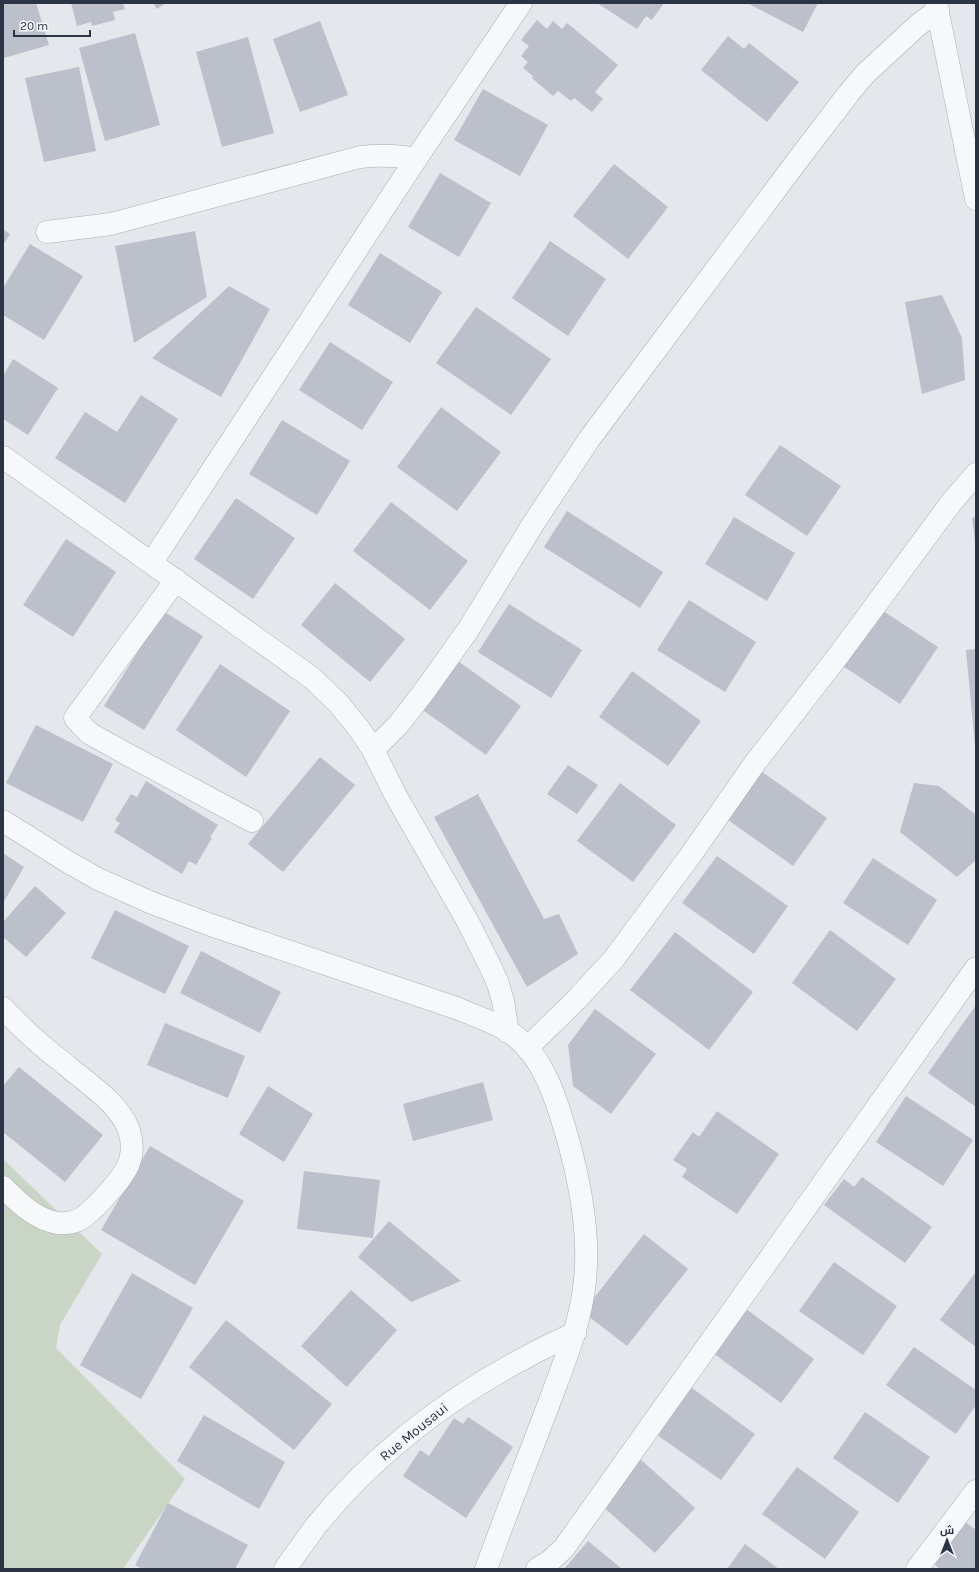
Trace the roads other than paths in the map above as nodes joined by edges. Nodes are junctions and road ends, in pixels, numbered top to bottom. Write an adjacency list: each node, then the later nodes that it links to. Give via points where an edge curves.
1 (521, 3): 3 (street)
2 (937, 6): 4 (street); 10 (street, via 865,74 849,93 590,438 468,630 399,724)
3 (416, 159): 5 (street, via 391,155 360,157 111,224); 8 (street)
4 (976, 200)
5 (47, 232)
6 (3, 457): 8 (street)
7 (976, 474): 16 (street, via 951,503 755,763 613,960)
8 (152, 562): 9 (street)
9 (176, 580): 10 (street, via 312,678 338,703); 12 (street, via 75,718 89,732 117,749)
10 (373, 750): 15 (street, via 491,968 503,1001)
11 (3, 821): 15 (street, via 98,879 152,903 212,926 459,1009)
12 (252, 821)
13 (976, 968): 22 (street, via 564,1548)
14 (3, 1008): 17 (street, via 44,1047 110,1102 126,1124 132,1144 130,1160 116,1185 82,1218 72,1222 59,1223 43,1219 27,1209)
15 (508, 1032): 16 (street)
16 (527, 1048): 18 (street, via 553,1090 570,1148 581,1199 586,1250 585,1280)
17 (3, 1187)
18 (575, 1333): 20 (street, Rue Mousaui, via 489,1378 447,1405 400,1442 356,1482 316,1527); 21 (street)
19 (976, 1491): 23 (street)
20 (285, 1569)
21 (486, 1569)
22 (537, 1569)
23 (917, 1569)

